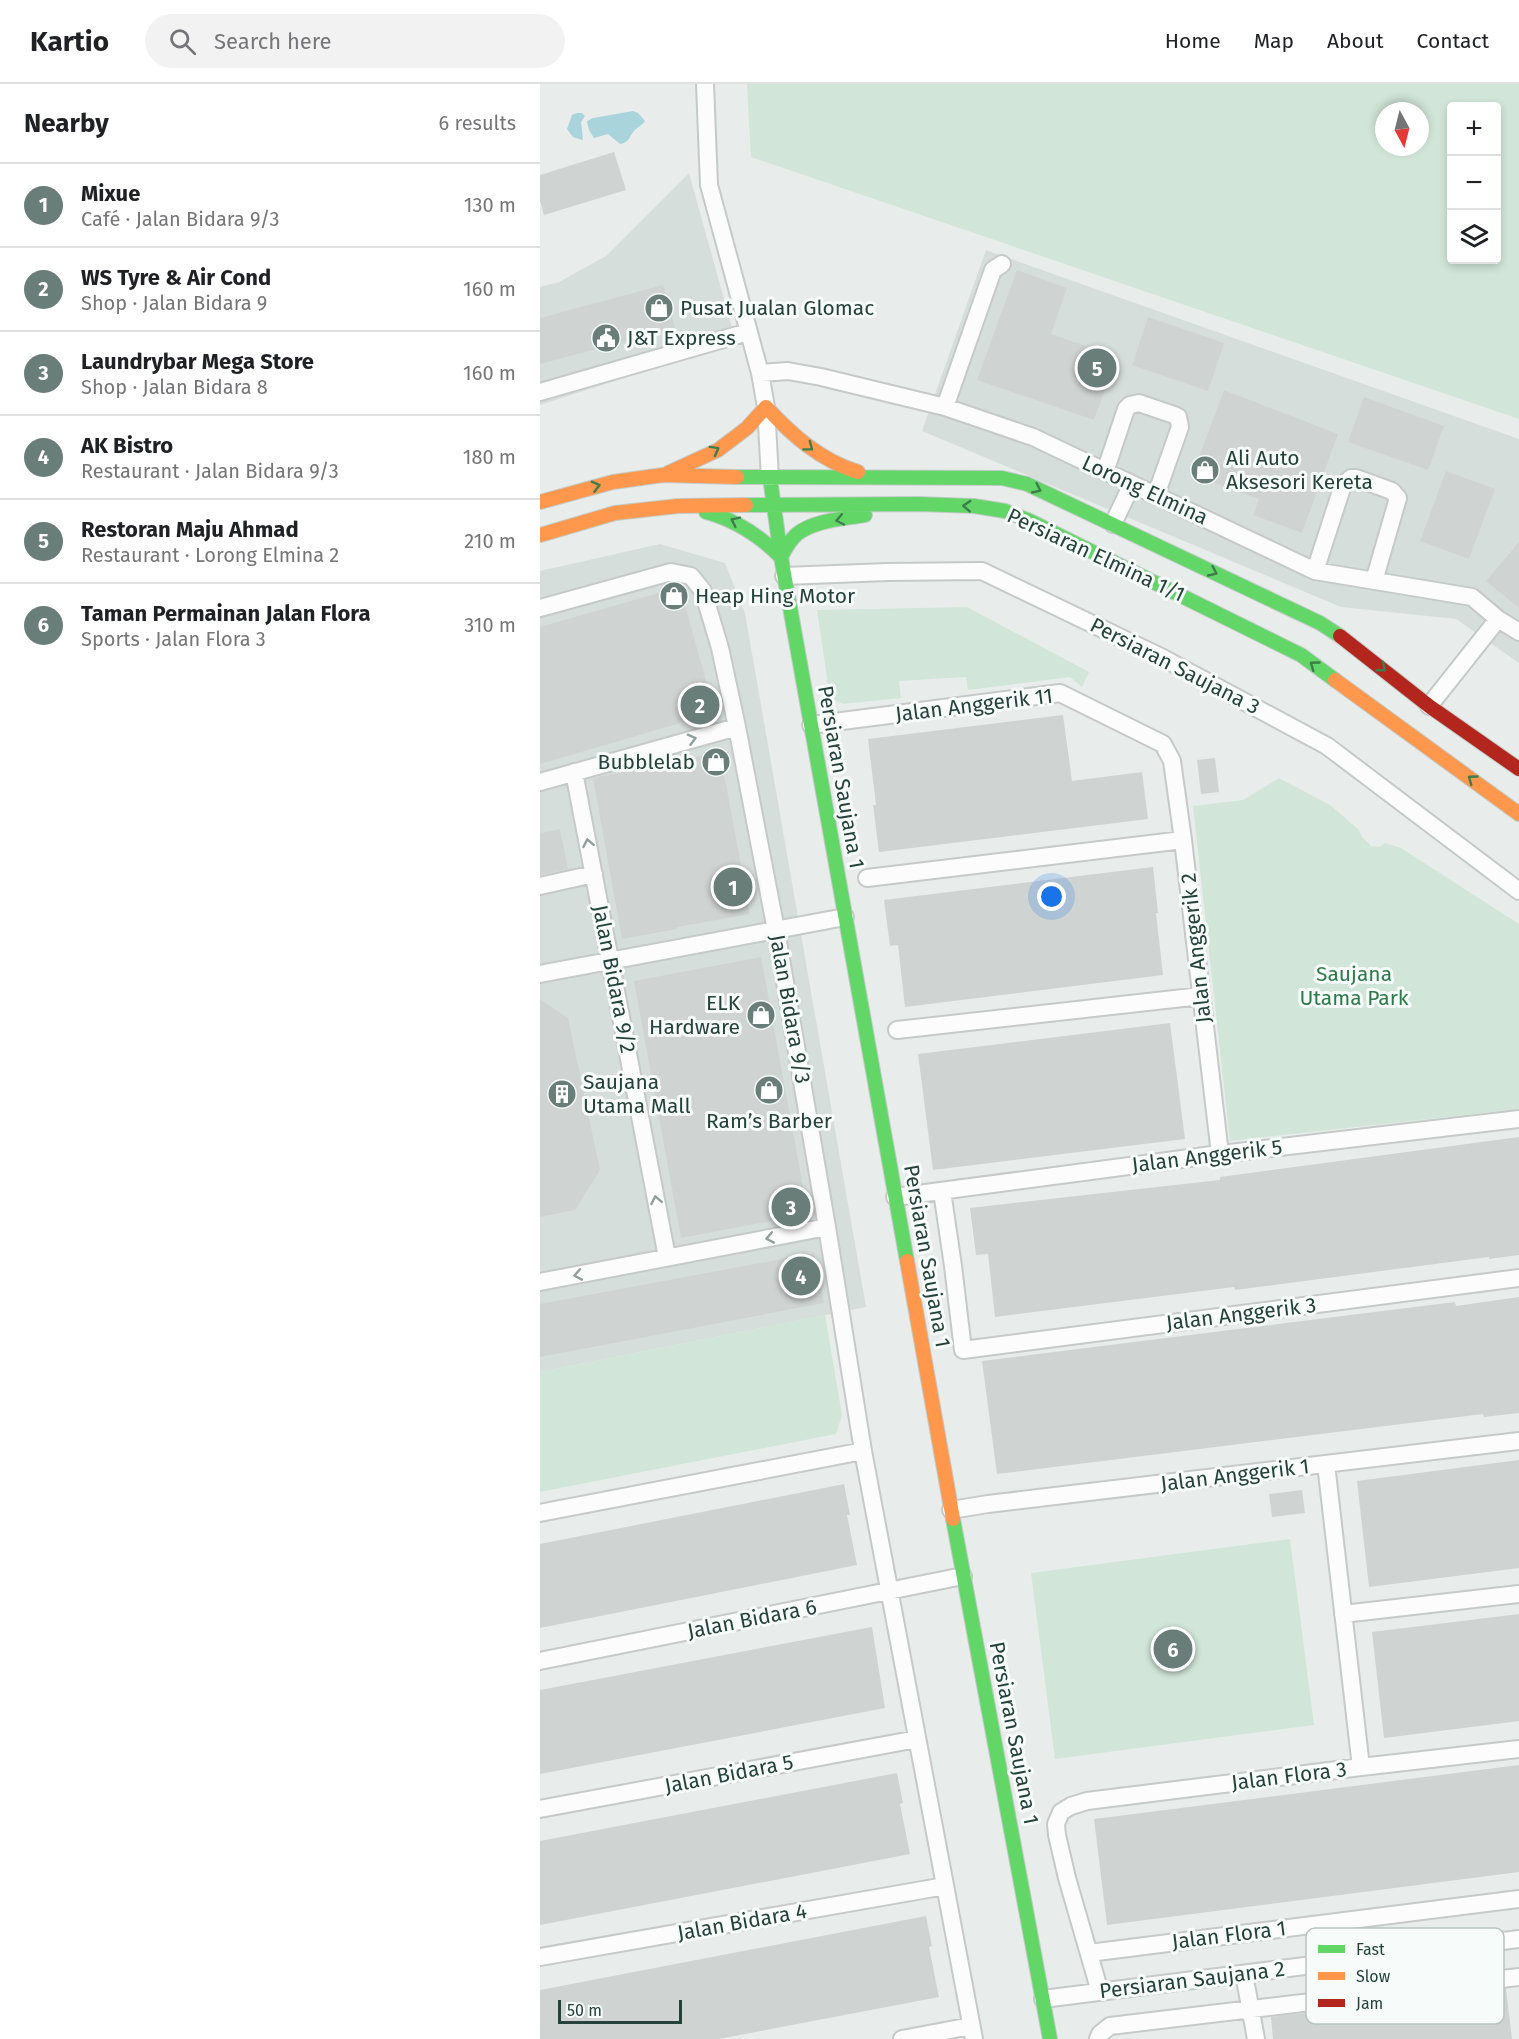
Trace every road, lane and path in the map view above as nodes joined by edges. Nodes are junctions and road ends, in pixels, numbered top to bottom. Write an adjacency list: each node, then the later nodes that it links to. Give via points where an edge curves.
1 (705, 84): 3 (street, via 709,184)
2 (1002, 264): 7 (street, via 993,270)
3 (748, 332): 4 (street); 5 (street)
4 (760, 373): 6 (street); 7 (street, Lorong Elmina, via 788,371 821,377)
5 (540, 392)
6 (766, 407): 9 (main road, one-way to 6, via 718,450 747,429); 10 (street); 11 (main road, one-way to 11, via 785,428 827,460)
7 (945, 407): 8 (street, Lorong Elmina, via 1033,437)
8 (1105, 472): 12 (street, Lorong Elmina); 13 (street, via 1130,405 1139,403 1174,415 1180,427)
9 (663, 476): 10 (main road, Persiaran Elmina 1/1); 14 (main road, Persiaran Elmina 1/1, one-way to 9, via 613,482)
10 (770, 478): 11 (main road, Persiaran Elmina 1/1); 16 (main road, Persiaran Saujana 1)
11 (880, 478): 18 (main road, Persiaran Elmina 1/1, one-way to 18, via 1002,478 1027,484)
12 (1132, 484): 13 (street, Lorong Elmina); 18 (street)
13 (1156, 495): 21 (street, Lorong Elmina)
14 (540, 501)
15 (918, 504): 16 (main road, Persiaran Elmina 1/1); 20 (main road, one-way to 20, via 798,533); 34 (main road, Persiaran Elmina 1/1, one-way to 15, via 1301,655 1005,511)
16 (773, 505): 17 (main road, Persiaran Elmina 1/1); 20 (main road, Persiaran Saujana 1)
17 (678, 506): 19 (main road, Persiaran Elmina 1/1, via 615,513); 20 (main road, one-way to 17, via 748,528 726,517)
18 (1113, 524): 27 (main road, Persiaran Elmina 1/1, one-way to 27, via 1320,623)
19 (540, 535)
20 (781, 557): 22 (main road, Persiaran Saujana 1)
21 (1315, 571): 23 (street, Lorong Elmina); 23 (street, via 1343,485 1356,478 1392,491 1398,498)
22 (784, 576): 28 (main road, Persiaran Saujana 1); 39 (street, Persiaran Saujana 3, via 982,571 1163,658 1328,746)
23 (1374, 581): 25 (street, Lorong Elmina, via 1472,597)
24 (540, 608): 29 (street, Jalan Bidara 9/3, via 671,572 691,576 703,591)
25 (1498, 619): 26 (street, Lorong Elmina); 27 (street)
26 (1519, 632)
27 (1429, 706): 31 (main road, Persiaran Elmina 1/1)
28 (811, 725): 30 (street, Jalan Anggerik 11, via 1060,693); 40 (main road, Persiaran Saujana 1)
29 (737, 727): 32 (street, one-way to 29); 41 (street, Jalan Bidara 9/3)
30 (1163, 744): 35 (street, Jalan Anggerik 2, via 1172,761)
31 (1519, 769)
32 (574, 772): 33 (street); 36 (street, Jalan Bidara 9/2, one-way to 32)
33 (540, 782)
34 (1519, 814)
35 (1183, 840): 37 (street); 44 (street, Jalan Anggerik 2)
36 (594, 874): 38 (street); 42 (street, Jalan Bidara 9/2)
37 (867, 879)
38 (540, 886)
39 (1519, 891)
40 (845, 917): 41 (street); 49 (main road, Persiaran Saujana 1)
41 (776, 930): 42 (street); 50 (street, Jalan Bidara 9/3)
42 (610, 960): 43 (street); 51 (street, Jalan Bidara 9/2, one-way to 42)
43 (540, 974)
44 (1201, 996): 45 (street); 47 (street, Jalan Anggerik 2)
45 (897, 1030)
46 (1519, 1119): 47 (street, Jalan Anggerik 5)
47 (1220, 1154): 48 (street, Jalan Anggerik 5)
48 (942, 1191): 49 (street, Jalan Anggerik 5); 52 (street, Jalan Anggerik 3, via 963,1350)
49 (895, 1197): 57 (main road, Persiaran Saujana 1)
50 (827, 1227): 51 (street, one-way to 51); 55 (street, Jalan Bidara 9/3)
51 (667, 1257): 53 (street, one-way to 53)
52 (1519, 1278)
53 (540, 1282)
54 (1519, 1441): 56 (street, Jalan Anggerik 1)
55 (863, 1451): 58 (street); 60 (street, Jalan Bidara 9/3)
56 (1326, 1464): 57 (street, Jalan Anggerik 1); 62 (street)
57 (951, 1510): 59 (main road, Persiaran Saujana 1)
58 (540, 1513)
59 (963, 1576): 60 (street, Jalan Bidara 6); 79 (main road, Persiaran Saujana 1)
60 (889, 1591): 63 (street, Jalan Bidara 6); 64 (street, Jalan Bidara 9/3)
61 (1519, 1594): 62 (street)
62 (1343, 1614): 66 (street)
63 (540, 1661)
64 (917, 1738): 67 (street, Jalan Bidara 5); 68 (street, Jalan Bidara 9/3)
65 (1519, 1749): 66 (street, Jalan Flora 3)
66 (1361, 1767): 72 (street, Jalan Flora 3, via 1088,1801 1061,1812 1057,1835)
67 (540, 1809)
68 (945, 1886): 73 (street, Jalan Bidara 4); 82 (street, Jalan Bidara 9/3)
69 (1519, 1899): 72 (street, Jalan Flora 1)
70 (1519, 1939): 71 (street, Persiaran Saujana 2)
71 (1504, 1941)
72 (1089, 1953): 78 (street)
73 (540, 1957)
74 (1306, 1966): 75 (street, Persiaran Saujana 2)
75 (1244, 1974): 78 (street, Persiaran Saujana 2); 81 (street)
76 (1519, 1977): 77 (street)
77 (1504, 1979)
78 (1100, 1992): 79 (street, Persiaran Saujana 2)
79 (1043, 1999): 85 (main road, Persiaran Saujana 1)
80 (1306, 2002): 81 (street)
81 (1250, 2009): 83 (street, via 1110,2026); 86 (street)
82 (972, 2032): 84 (street)
83 (1099, 2036)
84 (902, 2039)
85 (1050, 2039)
86 (1256, 2039)

